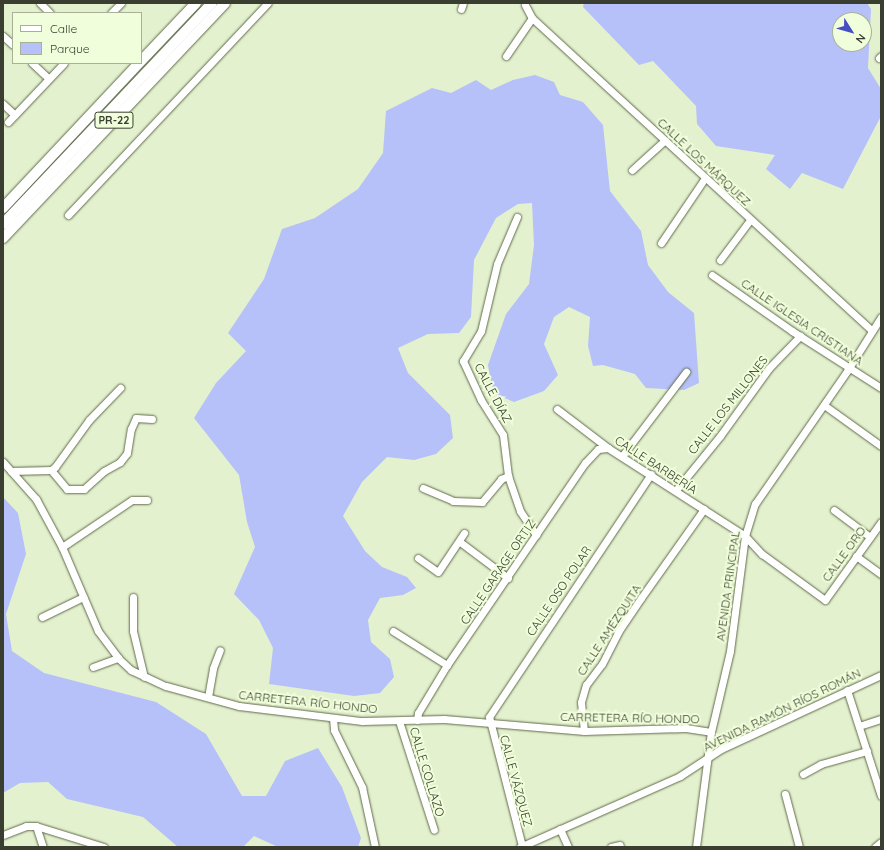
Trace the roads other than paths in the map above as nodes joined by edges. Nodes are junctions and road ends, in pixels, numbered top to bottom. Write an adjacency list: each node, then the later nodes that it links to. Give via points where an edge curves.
1 (40, 3): 7 (street)
2 (196, 3): 12 (highway, PR-22)
3 (212, 3): 27 (highway)
4 (225, 3): 28 (highway, PR-22)
5 (268, 3): 24 (street)
6 (525, 5): 8 (street, CALLE LOS MÁRQUEZ)
7 (49, 12)
8 (532, 18): 11 (street); 20 (street, CALLE LOS MÁRQUEZ)
9 (3, 36): 10 (street)
10 (12, 45)
11 (506, 56)
12 (142, 60)
13 (33, 64): 16 (street)
14 (63, 64): 16 (street)
15 (138, 64): 23 (highway, PR-22)
16 (49, 79): 18 (street)
17 (3, 104): 18 (street)
18 (15, 115): 19 (street)
19 (8, 122)
20 (664, 141): 21 (street); 22 (street, CALLE LOS MÁRQUEZ)
21 (632, 170)
22 (705, 178): 26 (street, CALLE LOS MÁRQUEZ); 29 (street)
23 (3, 208)
24 (68, 215)
25 (517, 217): 49 (street, CALLE DÍAZ, via 497,264 481,331 463,361 481,400 503,435)
26 (750, 220): 30 (street); 33 (street, CALLE LOS MÁRQUEZ)
27 (3, 224)
28 (3, 238)
29 (661, 243)
30 (720, 260)
31 (712, 275): 34 (street, CALLE IGLESIA CRISTIANA)
32 (881, 317): 33 (street, AVENIDA PRINCIPAL)
33 (872, 331): 35 (street, AVENIDA PRINCIPAL)
34 (800, 336): 35 (street, CALLE IGLESIA CRISTIANA); 51 (street, CALLE LOS MILLONES, via 769,368 720,436)
35 (849, 367): 38 (street, CALLE IGLESIA CRISTIANA); 39 (street, AVENIDA PRINCIPAL)
36 (686, 372): 44 (street)
37 (120, 388): 46 (street, via 94,414)
38 (881, 388)
39 (824, 405): 42 (street); 58 (street, AVENIDA PRINCIPAL, via 755,504)
40 (557, 409): 43 (street, CALLE BARBERÍA)
41 (152, 419): 46 (street, via 136,418 131,429 127,453 120,462 104,471 84,489 67,489)
42 (881, 446)
43 (608, 448): 44 (street, CALLE BARBERÍA); 57 (street, CALLE GARAGE ORTIZ, via 598,450 585,463)
44 (622, 456): 48 (street, CALLE BARBERÍA)
45 (3, 462): 47 (street, CARRETERA RÍO HONDO)
46 (51, 470): 47 (street)
47 (11, 471): 61 (street, CARRETERA RÍO HONDO, via 36,499)
48 (651, 474): 51 (street, CALLE BARBERÍA); 83 (street, CALLE OSO POLAR, via 504,692 489,717)
49 (508, 476): 50 (street, via 502,479 482,502 453,501); 57 (street, CALLE DÍAZ, via 520,511)
50 (423, 488)
51 (676, 490): 53 (street, CALLE BARBERÍA)
52 (147, 500): 61 (street, via 132,500)
53 (704, 509): 58 (street, CALLE BARBERÍA); 85 (street, CALLE AMÉZQUITA, via 640,598 618,632 602,664 586,685 581,702)
54 (834, 510): 59 (street)
55 (881, 522): 59 (street, CALLE ORO)
56 (464, 533): 60 (street)
57 (536, 535): 65 (street, CALLE GARAGE ORTIZ)
58 (745, 536): 68 (street, CALLE BARBERÍA, via 762,554); 86 (street, AVENIDA PRINCIPAL, via 730,651)
59 (870, 537): 62 (street, CALLE ORO)
60 (460, 542): 63 (street, via 438,572); 65 (street)
61 (62, 547): 66 (street, CARRETERA RÍO HONDO)
62 (856, 556): 64 (street); 68 (street, CALLE ORO)
63 (418, 558)
64 (881, 574)
65 (508, 578): 73 (street, CALLE GARAGE ORTIZ)
66 (83, 597): 69 (street); 72 (street, CARRETERA RÍO HONDO, via 98,631)
67 (133, 597): 76 (street, via 133,631)
68 (825, 600)
69 (42, 617)
70 (393, 631): 73 (street)
71 (220, 650): 78 (street, via 213,668)
72 (118, 658): 74 (street); 76 (street, CARRETERA RÍO HONDO, via 131,670)
73 (447, 665): 81 (street, CALLE GARAGE ORTIZ, via 418,713)
74 (93, 667)
75 (881, 675): 77 (street, AVENIDA RAMÓN RÍOS ROMÁN)
76 (144, 677): 78 (street, CARRETERA RÍO HONDO, via 166,686)
77 (847, 690): 84 (street); 88 (street, AVENIDA RAMÓN RÍOS ROMÁN)
78 (208, 697): 79 (street, CARRETERA RÍO HONDO, via 239,706)
79 (333, 718): 82 (street, CARRETERA RÍO HONDO); 101 (street, via 334,730 362,787)
80 (881, 719): 84 (street)
81 (417, 720): 82 (street, CARRETERA RÍO HONDO); 83 (street, CARRETERA RÍO HONDO)
82 (399, 721): 94 (street, CALLE COLLAZO)
83 (489, 722): 85 (street, CARRETERA RÍO HONDO); 98 (street, CALLE VÁZQUEZ)
84 (859, 726): 87 (street)
85 (584, 731): 86 (street, CARRETERA RÍO HONDO, via 686,728)
86 (711, 732): 88 (street, AVENIDA PRINCIPAL)
87 (867, 751): 89 (street, via 821,764); 91 (street)
88 (708, 756): 93 (street, AVENIDA RAMÓN RÍOS ROMÁN, via 680,776); 104 (street, AVENIDA PRINCIPAL)
89 (803, 774)
90 (785, 794): 105 (street)
91 (881, 796)
92 (36, 826): 95 (street, via 26,826); 99 (street); 100 (street)
93 (560, 829): 98 (street, AVENIDA RAMÓN RÍOS ROMÁN); 102 (street)
94 (434, 830)
95 (3, 835)
96 (881, 842): 106 (street)
97 (620, 845): 103 (street)
98 (521, 846)
99 (43, 847)
100 (104, 847)
101 (375, 847)
102 (568, 847)
103 (611, 847)
104 (696, 847)
105 (799, 847)
106 (875, 847)

